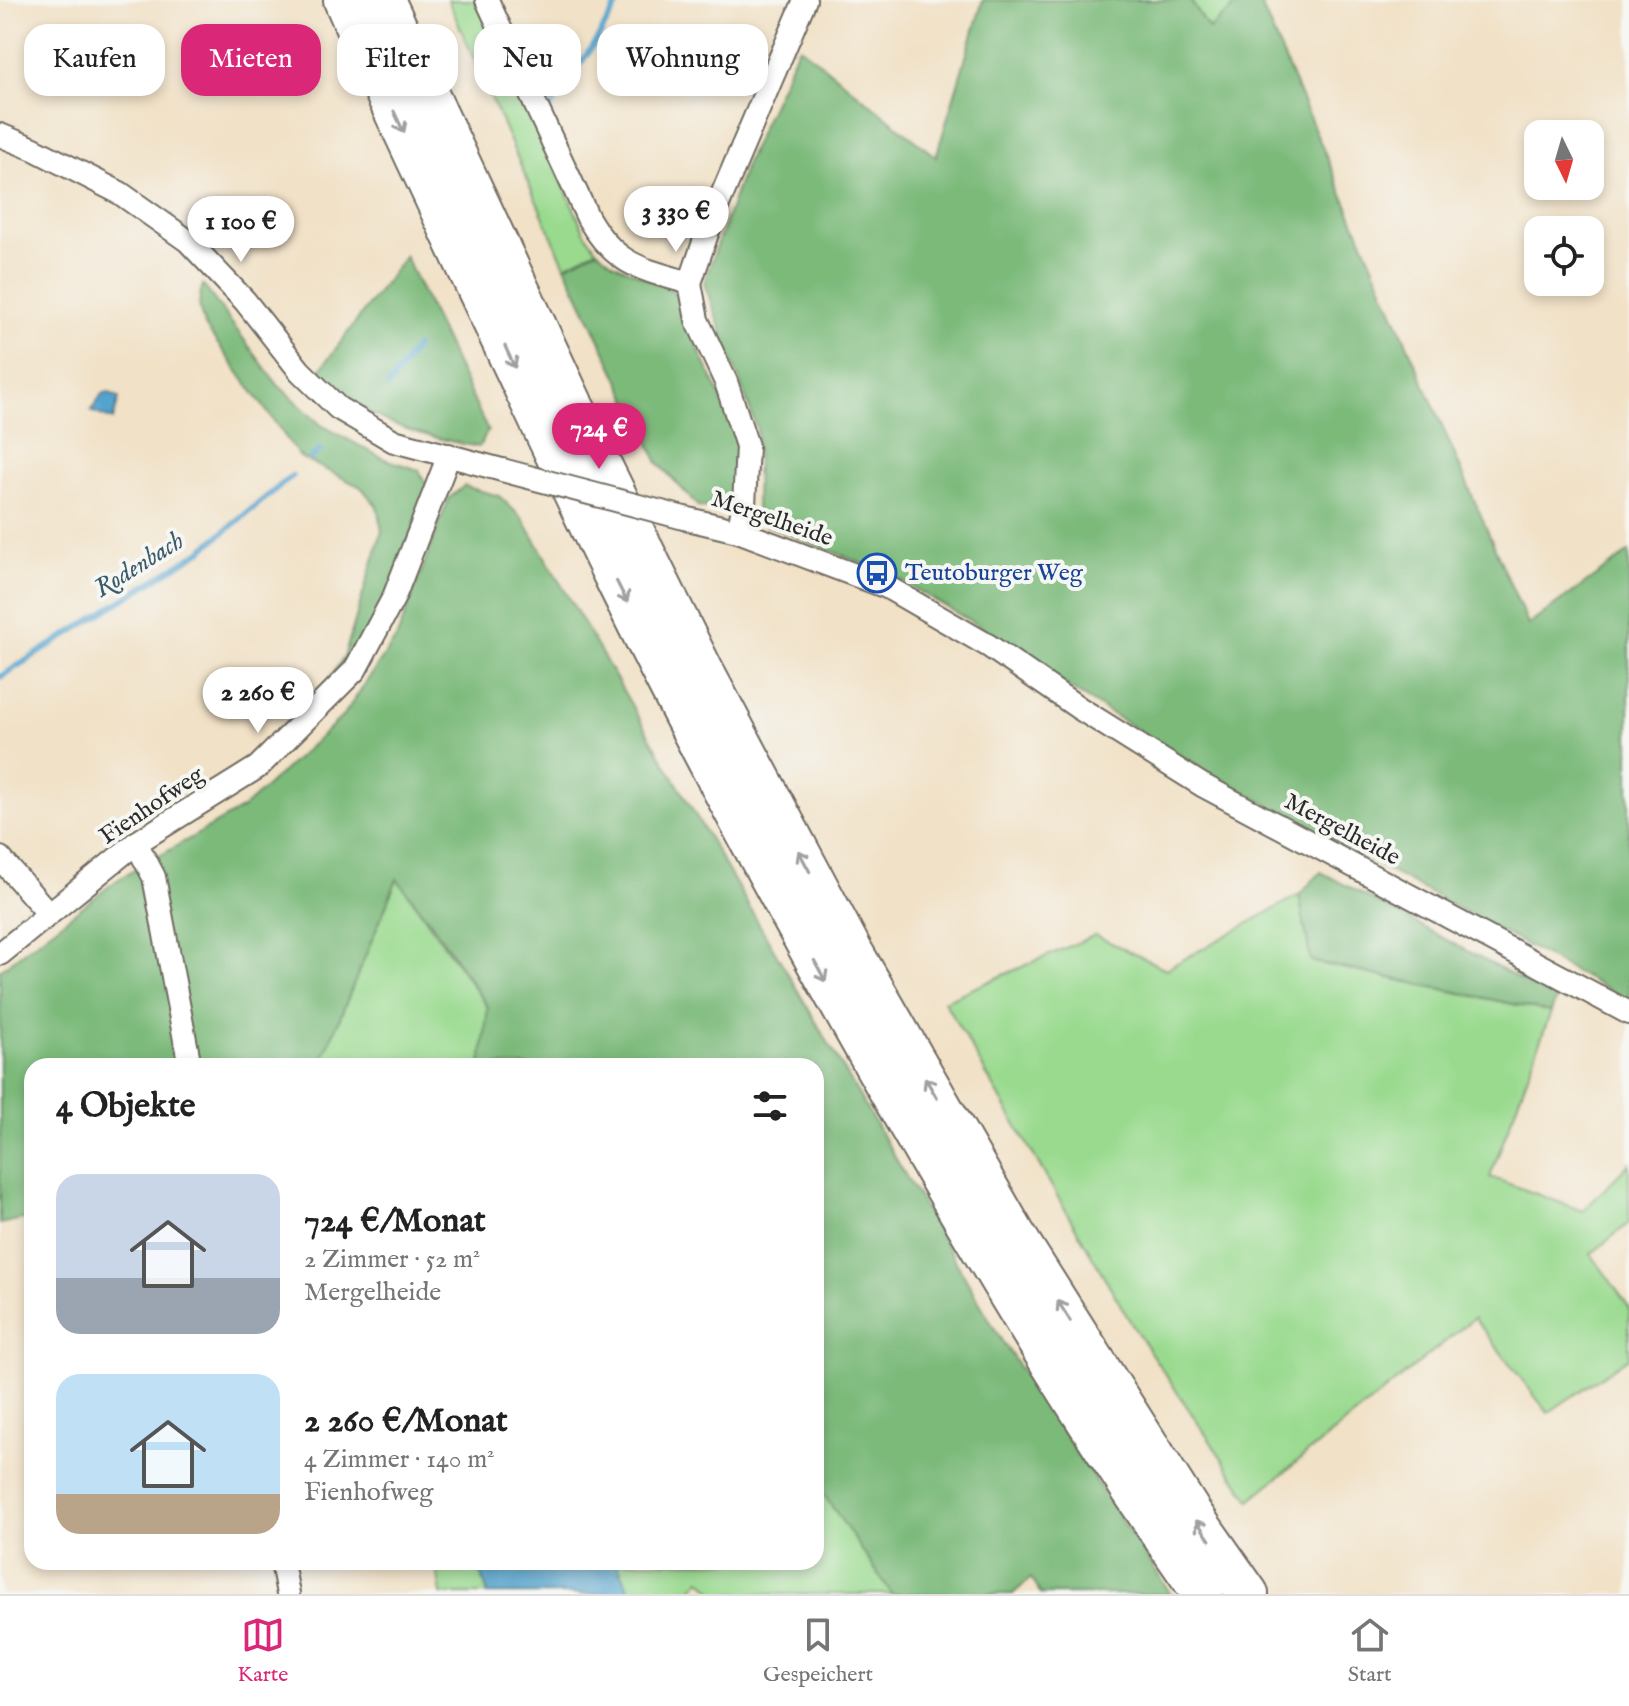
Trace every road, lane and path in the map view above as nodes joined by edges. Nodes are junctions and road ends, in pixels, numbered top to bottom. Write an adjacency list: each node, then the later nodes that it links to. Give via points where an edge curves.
1 (344, 0): 17 (highway, one-way to 17, via 617,582 823,977 989,1264)
2 (384, 0): 18 (highway, one-way to 2, via 1015,1235 853,953 619,501)
3 (487, 0): 6 (street, via 599,238 636,266)
4 (805, 0): 6 (street)
5 (0, 135): 7 (street, Mergelheide, via 120,193 188,241 338,408 394,441)
6 (690, 283): 8 (street, via 697,320 726,382 747,446)
7 (449, 455): 8 (street, Mergelheide, bridge); 9 (street, Fienhofweg, via 394,597 355,670 258,767)
8 (738, 531): 13 (street, Mergelheide, via 887,587 989,646 1202,785)
9 (136, 843): 11 (street, Fienhofweg); 14 (street, via 154,877)
10 (0, 858): 11 (street)
11 (49, 914): 12 (street, Fienhofweg)
12 (0, 954)
13 (1629, 1013)
14 (188, 1058)
15 (284, 1570): 16 (street)
16 (288, 1594)
17 (1203, 1594)
18 (1248, 1594)

